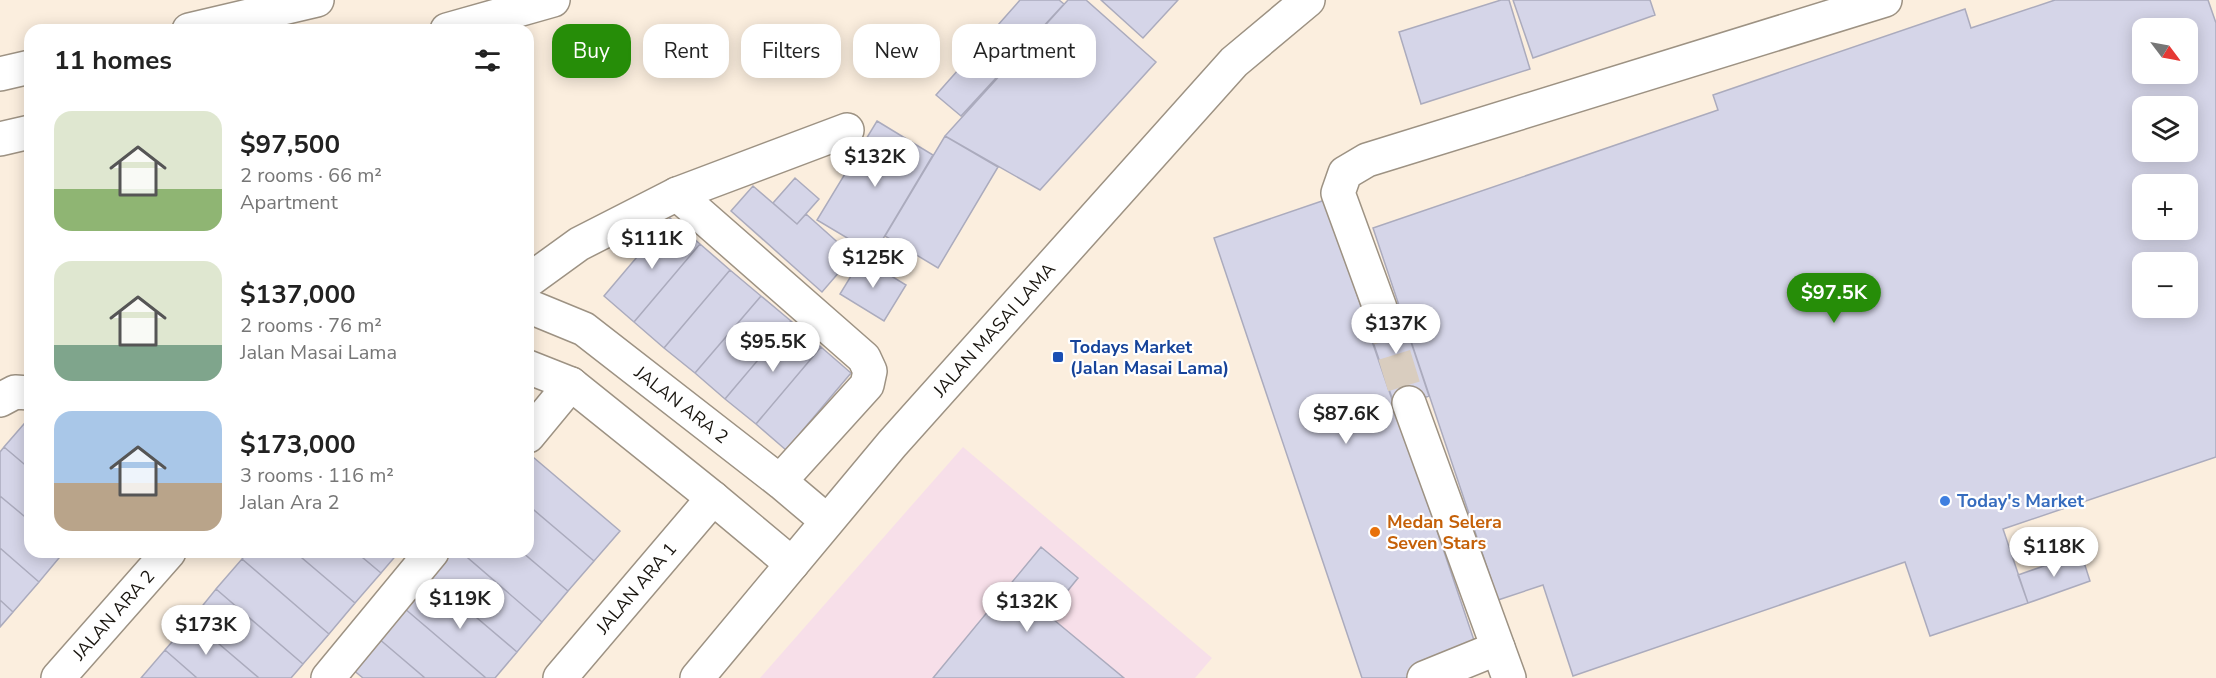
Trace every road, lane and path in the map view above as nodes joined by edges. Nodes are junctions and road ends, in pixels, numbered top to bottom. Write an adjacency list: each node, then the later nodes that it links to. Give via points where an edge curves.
1 (317, 0): 5 (main road)
2 (553, 0): 6 (main road)
3 (1308, 0): 24 (main road, JALAN MASAI LAMA, via 1234,62)
4 (1885, 0): 15 (main road, via 1389,153 1345,173 1338,193)
5 (215, 24)
6 (468, 24)
7 (24, 68): 8 (main road)
8 (0, 74)
9 (847, 130): 12 (main road)
10 (24, 133): 11 (main road)
11 (0, 139)
12 (677, 194): 13 (main road, via 579,244); 22 (main road, via 864,358 870,371 867,385)
13 (534, 277)
14 (534, 308): 22 (main road, JALAN ARA 2, via 584,329)
15 (1380, 308)
16 (534, 369): 17 (main road)
17 (571, 384): 21 (main road); 23 (main road)
18 (24, 393): 19 (main road, via 15,392)
19 (0, 400)
20 (1409, 403): 28 (main road)
21 (534, 429)
22 (780, 482): 24 (main road, JALAN ARA 2)
23 (713, 498): 27 (main road); 31 (main road, JALAN ARA 1)
24 (827, 521): 27 (main road, JALAN MASAI LAMA)
25 (164, 558): 29 (main road, JALAN ARA 2)
26 (427, 558): 30 (main road)
27 (792, 564): 32 (main road, JALAN MASAI LAMA)
28 (1498, 648): 33 (main road); 34 (main road)
29 (58, 678)
30 (328, 678)
31 (560, 678)
32 (697, 678)
33 (1424, 678)
34 (1509, 678)

